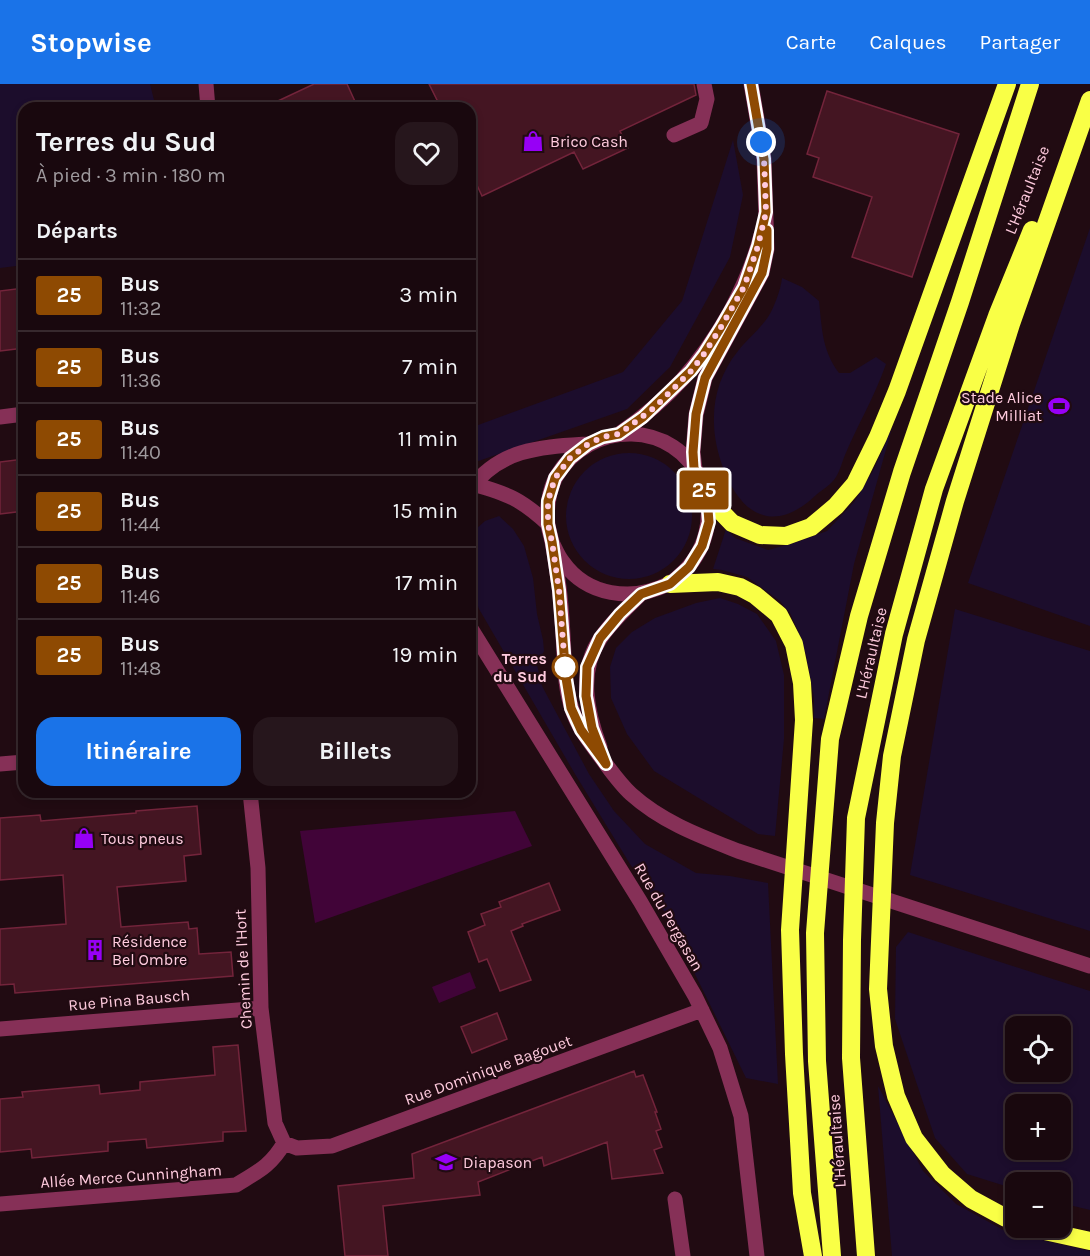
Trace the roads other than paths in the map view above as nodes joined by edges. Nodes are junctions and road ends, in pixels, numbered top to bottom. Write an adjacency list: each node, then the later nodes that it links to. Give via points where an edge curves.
1 (206, 84): 8 (street)
2 (704, 84): 9 (street, via 707,99 701,123)
3 (751, 84): 10 (street, via 764,159)
4 (1007, 84): 18 (highway, via 897,391 855,484 811,527 786,536 760,535 732,524)
5 (1030, 84): 41 (highway, L'Héraultaise, via 902,472 859,616 830,740 815,933 817,1061)
6 (1090, 89): 42 (highway, L'Héraultaise, via 997,316 934,489 894,634 856,818 851,1058)
7 (1090, 100): 35 (highway, via 1011,324 955,501 914,652 892,756 885,824 879,989 884,1046 896,1096 914,1138 942,1174 971,1198)
8 (208, 102)
9 (674, 135)
10 (766, 212): 13 (street, via 744,287 704,354 654,408); 15 (street, via 767,249 762,273 705,378 696,414)
11 (18, 415): 12 (street)
12 (0, 417)
13 (619, 434): 14 (street); 15 (street, via 640,434 662,441 680,452)
14 (588, 444): 16 (street, via 516,454 490,467); 19 (street, via 570,458 555,478 548,501)
15 (694, 468): 18 (street)
16 (476, 482)
17 (476, 488): 19 (street, via 516,498)
18 (707, 497): 21 (street, via 709,522 702,546 689,567)
19 (548, 524): 20 (street)
20 (552, 542): 22 (street, via 562,562 595,588); 26 (street, via 571,708 581,730)
21 (670, 584): 22 (street); 40 (highway, via 718,582 740,587 779,615 794,644 804,720 790,930 802,1193)
22 (641, 594): 26 (street, via 600,638 587,667 586,696 592,728)
23 (476, 637): 30 (street, Rue du Pergasan, via 640,901)
24 (18, 762): 25 (street)
25 (0, 764)
26 (606, 764): 28 (street, via 630,793 692,833)
27 (251, 798): 29 (street, Chemin de l'Hort, via 258,868)
28 (1090, 966)
29 (261, 1008): 31 (street, Rue Pina Bausch); 32 (street, Chemin de l'Hort, via 275,1123)
30 (702, 1010): 32 (street, Rue Dominique Bagouet, via 332,1146 297,1148); 39 (street, Rue du Pergasan, via 720,1048 741,1116)
31 (0, 1029)
32 (284, 1143): 34 (street, Allée Merce Cunningham, via 265,1167 236,1185)
33 (675, 1200): 38 (street)
34 (0, 1204)
35 (1005, 1217)
36 (1071, 1237): 37 (highway)
37 (1090, 1241)
38 (683, 1256)
39 (757, 1256)
40 (813, 1256)
41 (832, 1256)
42 (866, 1256)

